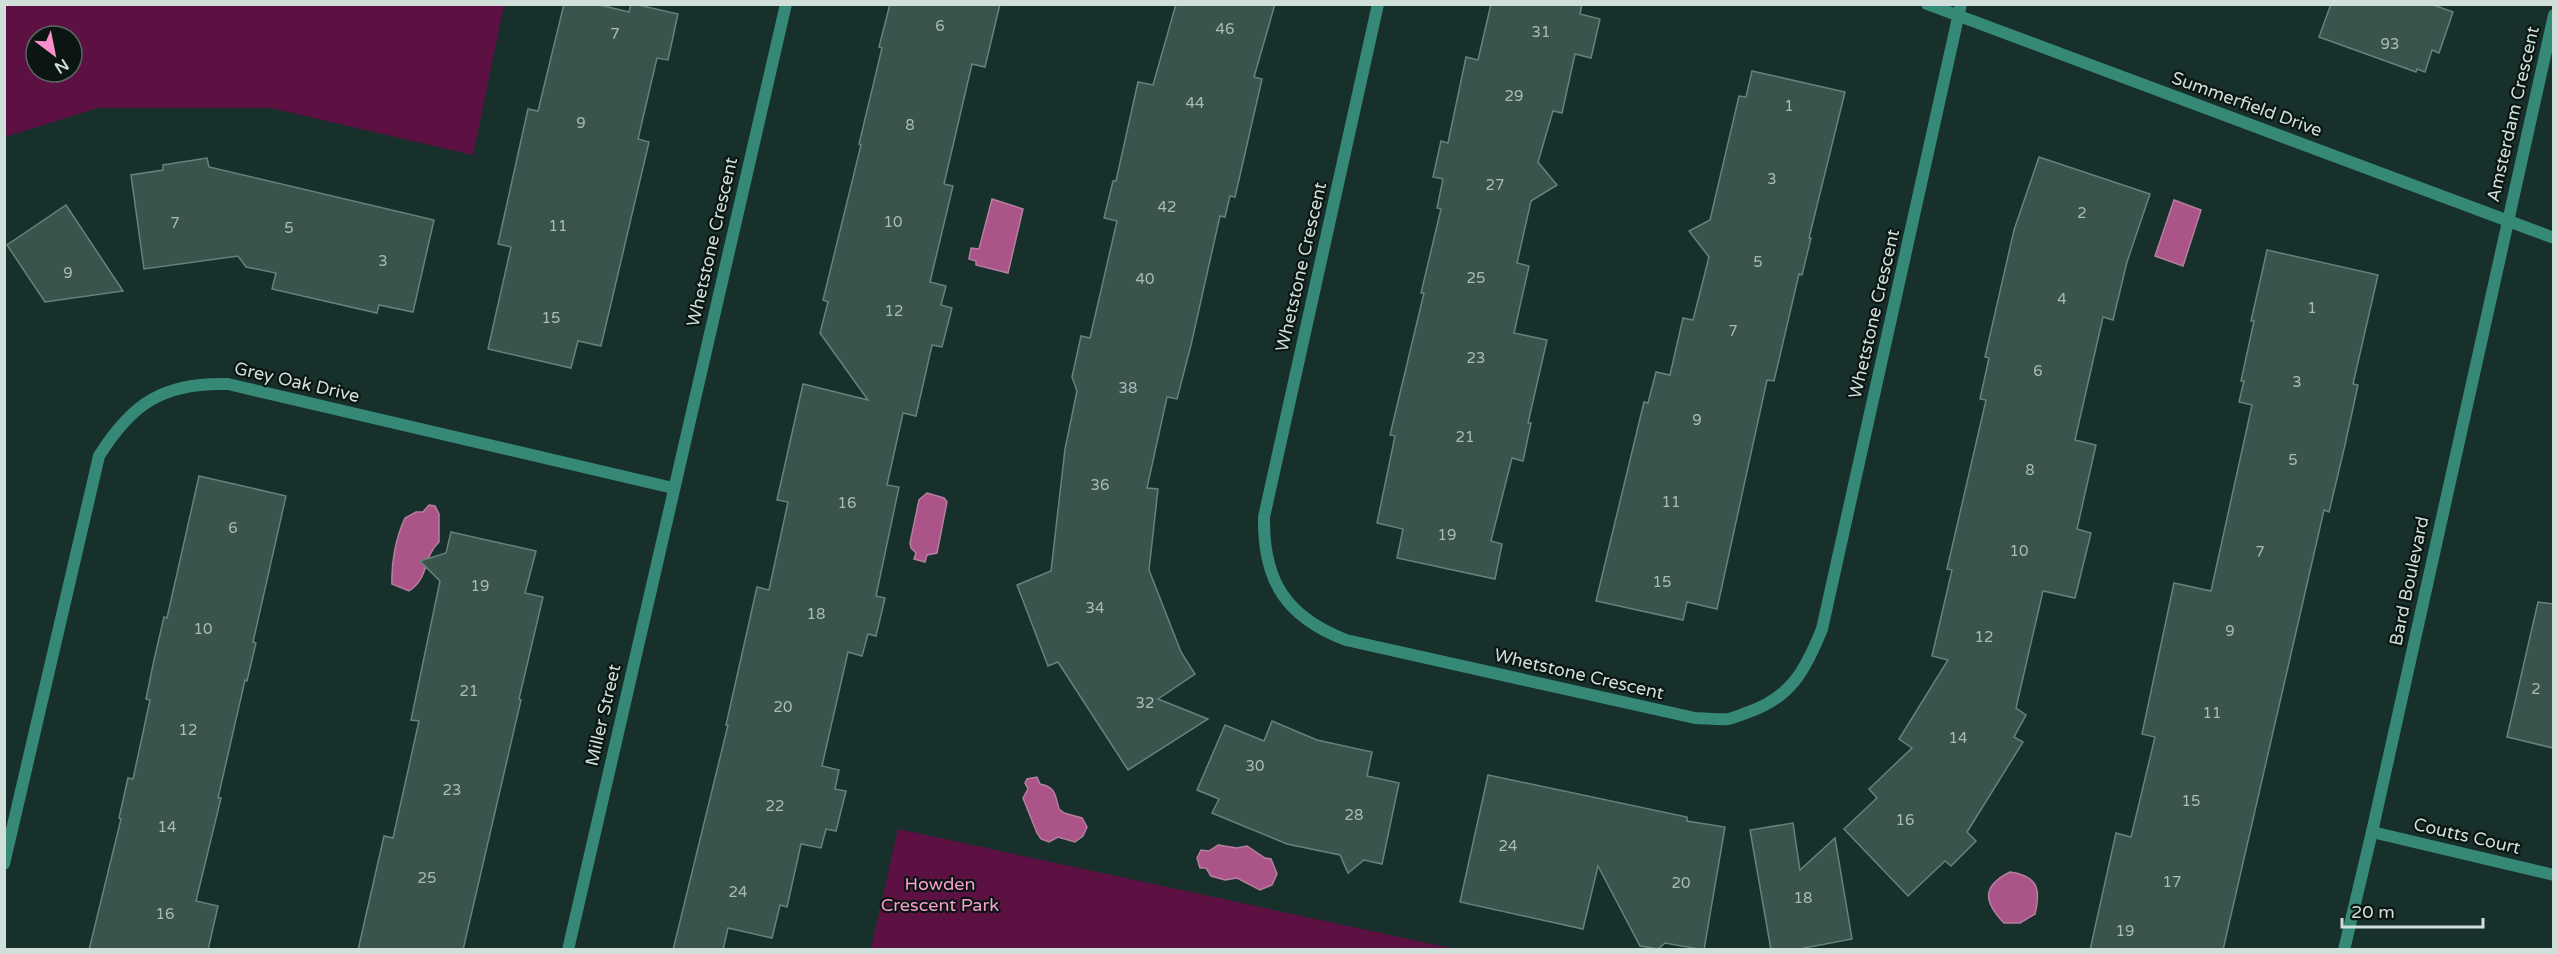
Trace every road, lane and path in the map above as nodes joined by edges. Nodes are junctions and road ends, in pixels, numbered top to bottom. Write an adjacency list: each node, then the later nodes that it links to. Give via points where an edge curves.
1 (786, 4): 8 (street, Whetstone Crescent)
2 (1378, 4): 4 (street, Whetstone Crescent, via 1264,517 1263,544 1269,572 1296,611 1321,631 1346,640 1695,718 1729,719 1777,699 1796,682 1822,629)
3 (1927, 4): 4 (street, Summerfield Drive)
4 (1960, 10): 6 (street, Summerfield Drive)
5 (2553, 15): 6 (street, Amsterdam Crescent)
6 (2507, 220): 7 (street, Summerfield Drive); 9 (street, Bard Boulevard)
7 (2553, 238)
8 (673, 488): 10 (street, Grey Oak Drive, via 228,384 181,386 160,395 114,431 99,456); 12 (street, Miller Street)
9 (2372, 832): 11 (street, Coutts Court); 13 (street, Bard Boulevard)
10 (4, 864)
11 (2553, 875)
12 (568, 950)
13 (2344, 950)

